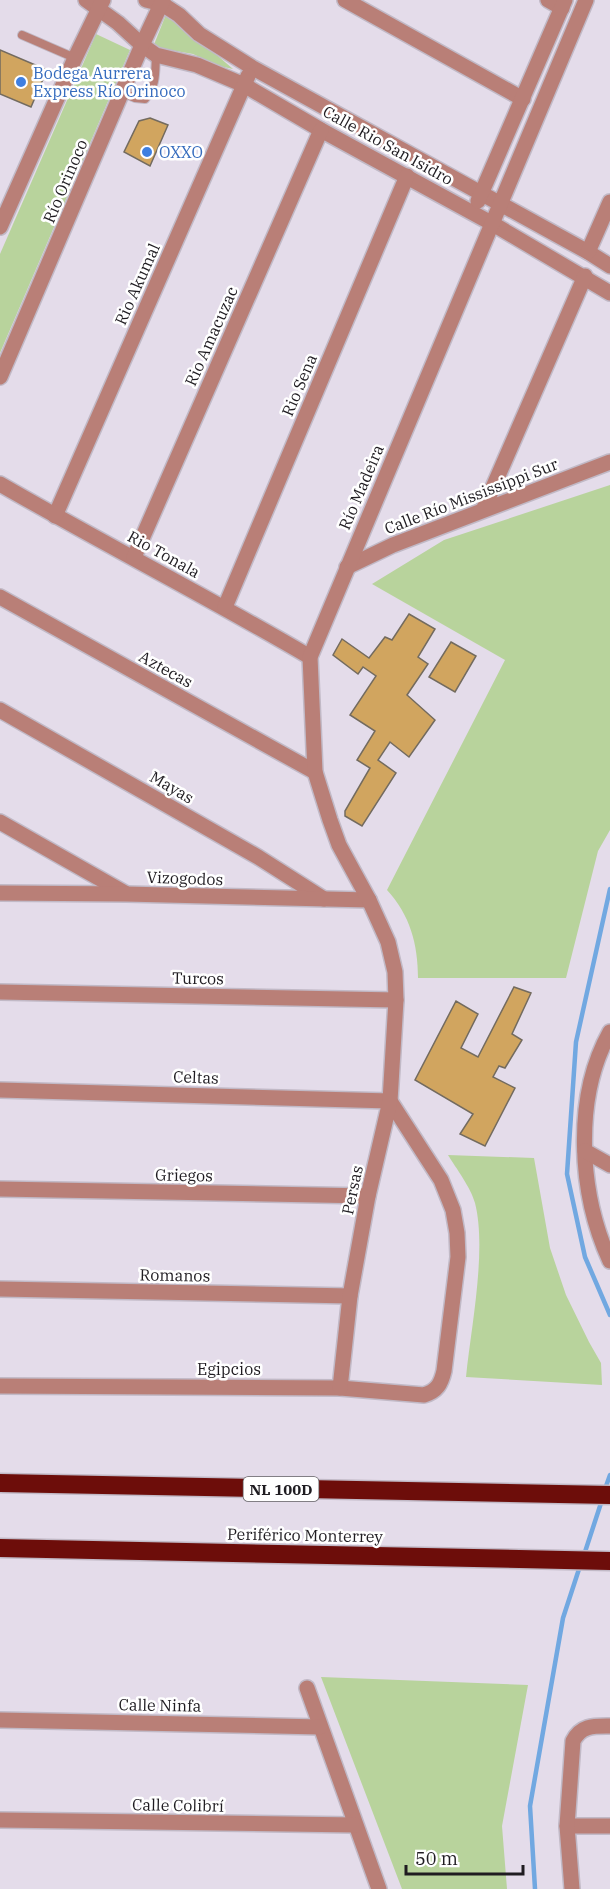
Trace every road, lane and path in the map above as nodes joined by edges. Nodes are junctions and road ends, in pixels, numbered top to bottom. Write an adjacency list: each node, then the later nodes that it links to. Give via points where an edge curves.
1 (146, 0): 4 (street)
2 (345, 0): 16 (street)
3 (586, 0): 13 (street, Río Madeira)
4 (163, 2): 8 (street, Río Orinoco); 12 (street, Calle Rio San Isidro, via 199,34)
5 (558, 2): 11 (street)
6 (96, 3): 8 (street, Calle Rio San Isidro); 10 (street)
7 (22, 35): 10 (lane)
8 (142, 45): 9 (street, Calle Rio San Isidro); 15 (street, Río Orinoco)
9 (156, 55): 14 (street, Calle Rio San Isidro, via 196,65); 15 (lane, via 155,84 150,94 140,99)
10 (75, 58): 24 (street)
11 (539, 60): 13 (street); 16 (street)
12 (253, 68): 14 (street, Rio Akumal); 19 (street, Calle Rio San Isidro)
13 (558, 68): 21 (street, Río Madeira)
14 (244, 85): 17 (street, Calle Rio San Isidro); 33 (street, Rio Akumal)
15 (123, 93): 29 (street, Río Orinoco)
16 (523, 99): 19 (street)
17 (321, 130): 18 (street, Calle Rio San Isidro); 34 (street, Rio Amacuzac)
18 (407, 176): 22 (street, Calle Rio San Isidro); 37 (street, Rio Sena)
19 (481, 194): 21 (street, Calle Rio San Isidro); 22 (street)
20 (610, 202): 25 (street)
21 (500, 205): 23 (street, Río Madeira); 25 (street, Calle Rio San Isidro)
22 (473, 213): 23 (street, Calle Rio San Isidro)
23 (493, 224): 27 (street, Calle Rio San Isidro); 35 (street, Río Madeira)
24 (0, 227)
25 (588, 252): 26 (street, Calle Rio San Isidro)
26 (610, 266)
27 (585, 276): 28 (street, Calle Rio San Isidro); 32 (street)
28 (610, 293)
29 (0, 377)
30 (610, 462): 32 (street, Calle Río Mississippi Sur)
31 (0, 484): 33 (street, Rio Tonala)
32 (484, 508): 35 (street, Calle Río Mississippi Sur)
33 (55, 516): 34 (street, Rio Tonala)
34 (134, 557): 37 (street, Rio Tonala)
35 (346, 567): 38 (street, Río Madeira)
36 (0, 597): 40 (street, Aztecas)
37 (225, 607): 38 (street, Rio Tonala)
38 (310, 657): 40 (street, Río Madeira)
39 (0, 710): 44 (street, Mayas, via 258,857)
40 (315, 772): 45 (street, Río Madeira, via 339,845)
41 (0, 822): 43 (street)
42 (0, 893): 43 (street, Vizogodos)
43 (126, 894): 44 (street, Vizogodos)
44 (324, 899): 45 (street, Vizogodos)
45 (369, 900): 47 (street, Río Madeira, via 388,942)
46 (0, 992): 47 (street, Turcos)
47 (396, 1000): 51 (street, Persas)
48 (610, 1032): 49 (street)
49 (606, 1050): 52 (street, via 594,1068)
50 (0, 1090): 51 (street, Celtas)
51 (390, 1101): 55 (street, Persas); 60 (street, Egipcios, via 441,1180 453,1210 458,1257 444,1371 437,1388 424,1395)
52 (585, 1151): 53 (street); 56 (street, via 593,1216)
53 (610, 1165)
54 (0, 1189): 55 (street, Griegos)
55 (368, 1196): 58 (street, Persas)
56 (610, 1261)
57 (0, 1289): 58 (street, Romanos)
58 (350, 1296): 60 (street, Persas)
59 (0, 1386): 60 (street, Egipcios)
60 (340, 1388)
61 (0, 1483): 62 (highway, NL 100D)
62 (610, 1495)
63 (0, 1548): 64 (highway, Periférico Monterrey)
64 (607, 1561)
65 (307, 1688): 68 (street)
66 (0, 1720): 68 (street, Calle Ninfa)
67 (610, 1726): 71 (street, via 586,1727 573,1741)
68 (320, 1727): 70 (street)
69 (0, 1820): 70 (street, Calle Colibrí)
70 (355, 1825): 73 (street)
71 (567, 1826): 72 (street); 74 (street)
72 (610, 1826)
73 (379, 1889)
74 (572, 1889)

